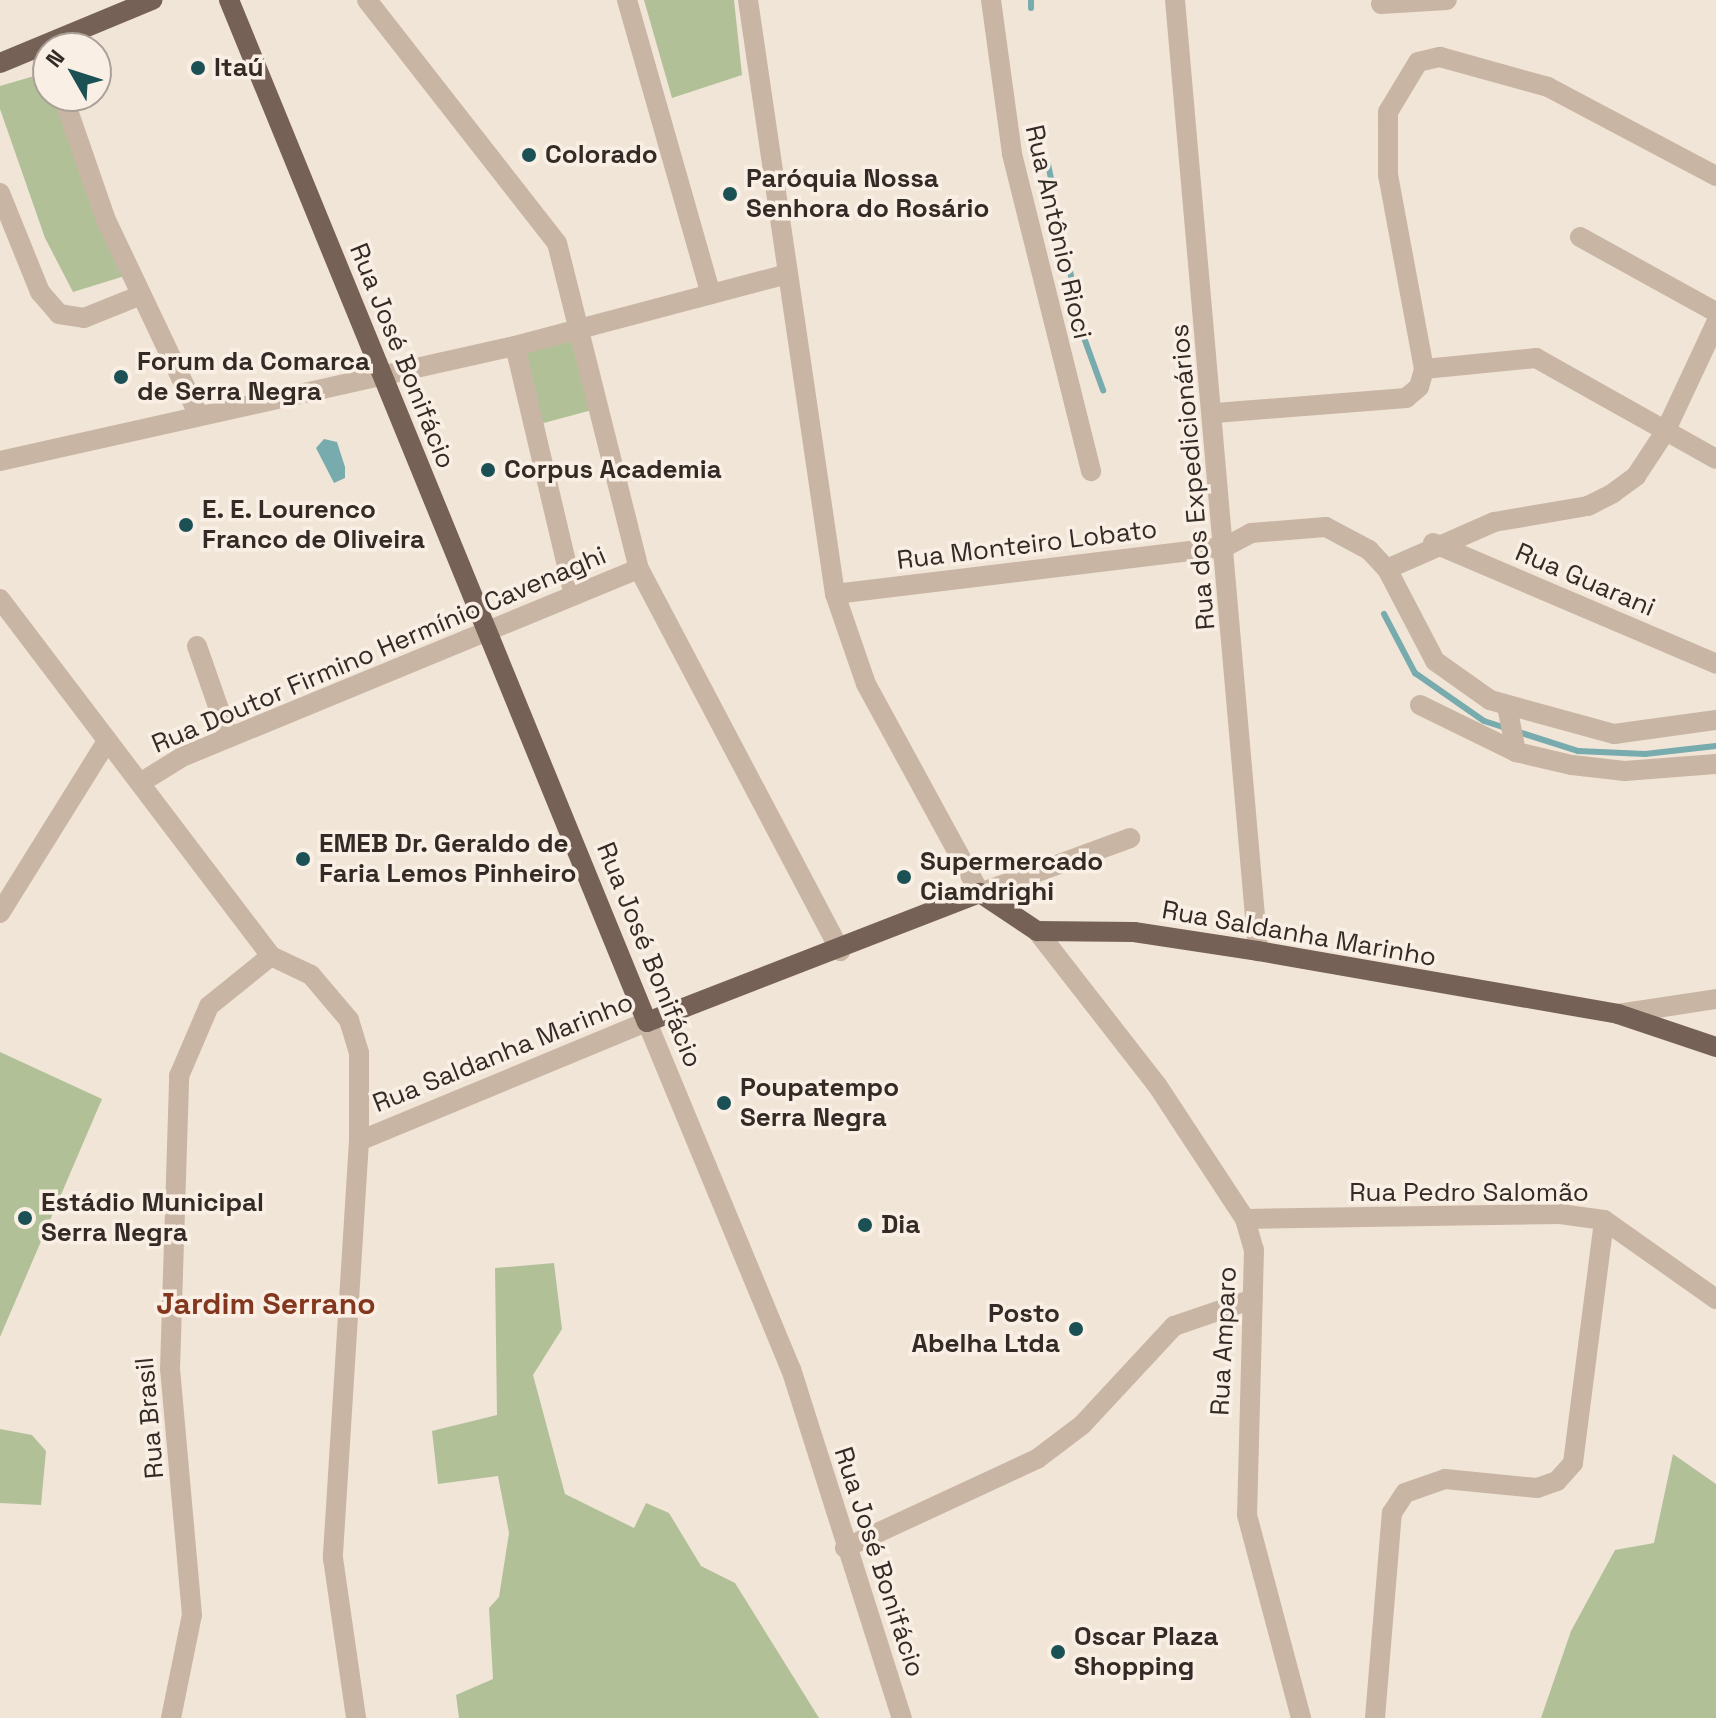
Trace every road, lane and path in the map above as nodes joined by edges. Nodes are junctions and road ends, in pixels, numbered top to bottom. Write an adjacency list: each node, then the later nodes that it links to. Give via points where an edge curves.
1 (152, 0): 10 (main road)
2 (229, 0): 25 (main road, Rua José Bonifácio)
3 (367, 0): 22 (street, via 544,220)
4 (627, 0): 18 (street)
5 (748, 0): 17 (street)
6 (991, 0): 31 (street, Rua Antônio Rioci, via 1012,154)
7 (1175, 0): 26 (street, Rua dos Expedicionários)
8 (1447, 0): 9 (street)
9 (1381, 4)
10 (82, 32)
11 (32, 53): 12 (main road)
12 (0, 63)
13 (69, 112): 19 (street)
14 (1716, 176): 24 (street, via 1548,87 1440,57 1418,62 1388,112 1388,175)
15 (0, 193): 19 (street, via 40,292 59,314 84,318)
16 (1580, 237): 20 (street)
17 (784, 275): 18 (street); 37 (street)
18 (711, 294): 22 (street)
19 (141, 295): 27 (street)
20 (1716, 312)
21 (1716, 323): 28 (street)
22 (581, 327): 23 (street); 34 (street)
23 (515, 346): 25 (street); 36 (street)
24 (1424, 369): 26 (street, via 1406,398); 28 (street, via 1536,358)
25 (382, 377): 27 (street); 40 (main road, Rua José Bonifácio)
26 (1215, 413): 33 (street, Rua dos Expedicionários)
27 (198, 414): 30 (street)
28 (1665, 432): 29 (street); 32 (street, via 1636,476 1588,506 1494,522)
29 (1716, 459)
30 (0, 461)
31 (1091, 471)
32 (1433, 543): 35 (street); 43 (street, Rua Guarani)
33 (1225, 547): 35 (street, Rua Monteiro Lobato, via 1251,533 1326,527 1369,550); 37 (street, Rua Monteiro Lobato); 57 (street, Rua dos Expedicionários)
34 (639, 569): 36 (street, Rua Doutor Firmino Hermínio Cavenaghi); 56 (street)
35 (1387, 569): 45 (street, via 1435,661)
36 (573, 591): 40 (street, Rua Doutor Firmino Hermínio Cavenaghi)
37 (835, 594): 53 (street, via 866,684)
38 (0, 599): 39 (street)
39 (20, 628): 41 (street); 48 (street)
40 (487, 629): 47 (street, Rua Doutor Firmino Hermínio Cavenaghi); 61 (main road, Rua José Bonifácio)
41 (0, 635)
42 (197, 646): 47 (street)
43 (1716, 664)
44 (1420, 705): 49 (street)
45 (1508, 711): 46 (street, via 1614,734); 49 (street)
46 (1716, 720)
47 (229, 738): 51 (street, Rua Doutor Firmino Hermínio Cavenaghi)
48 (107, 741): 51 (street); 54 (street)
49 (1516, 749): 50 (street, via 1625,771)
50 (1716, 764)
51 (140, 783): 58 (street)
52 (1130, 838): 53 (street, Rua Saldanha Marinho)
53 (980, 893): 55 (main road); 56 (main road, Rua Saldanha Marinho)
54 (0, 913)
55 (1037, 931): 57 (main road, Rua Saldanha Marinho, via 1134,932); 64 (street, Rua Amparo, via 1157,1085)
56 (840, 951): 61 (main road, Rua Saldanha Marinho)
57 (1258, 951): 60 (main road, Rua Saldanha Marinho)
58 (271, 956): 63 (street, via 311,975 349,1020 359,1053); 69 (street, Rua Brasil, via 209,1006 179,1076 170,1369 192,1615)
59 (1716, 999): 60 (street)
60 (1618, 1014): 62 (main road, Rua Saldanha Marinho)
61 (647, 1022): 63 (street, Rua Saldanha Marinho); 68 (street, Rua José Bonifácio, via 791,1369)
62 (1716, 1047)
63 (359, 1141): 70 (street, via 332,1530 334,1590)
64 (1245, 1219): 65 (street, Rua Pedro Salomão, via 1560,1214); 66 (street, Rua Amparo, via 1254,1250)
65 (1604, 1220): 67 (street, Rua Pedro Salomão); 73 (street, via 1573,1463 1557,1481 1537,1488 1445,1479 1405,1493 1392,1513)
66 (1253, 1299): 68 (street, via 1174,1326 1082,1425 1037,1459); 72 (street, Rua Amparo, via 1247,1515)
67 (1716, 1299)
68 (845, 1548): 71 (street, Rua José Bonifácio)
69 (171, 1718)
70 (356, 1718)
71 (902, 1718)
72 (1301, 1718)
73 (1375, 1718)

